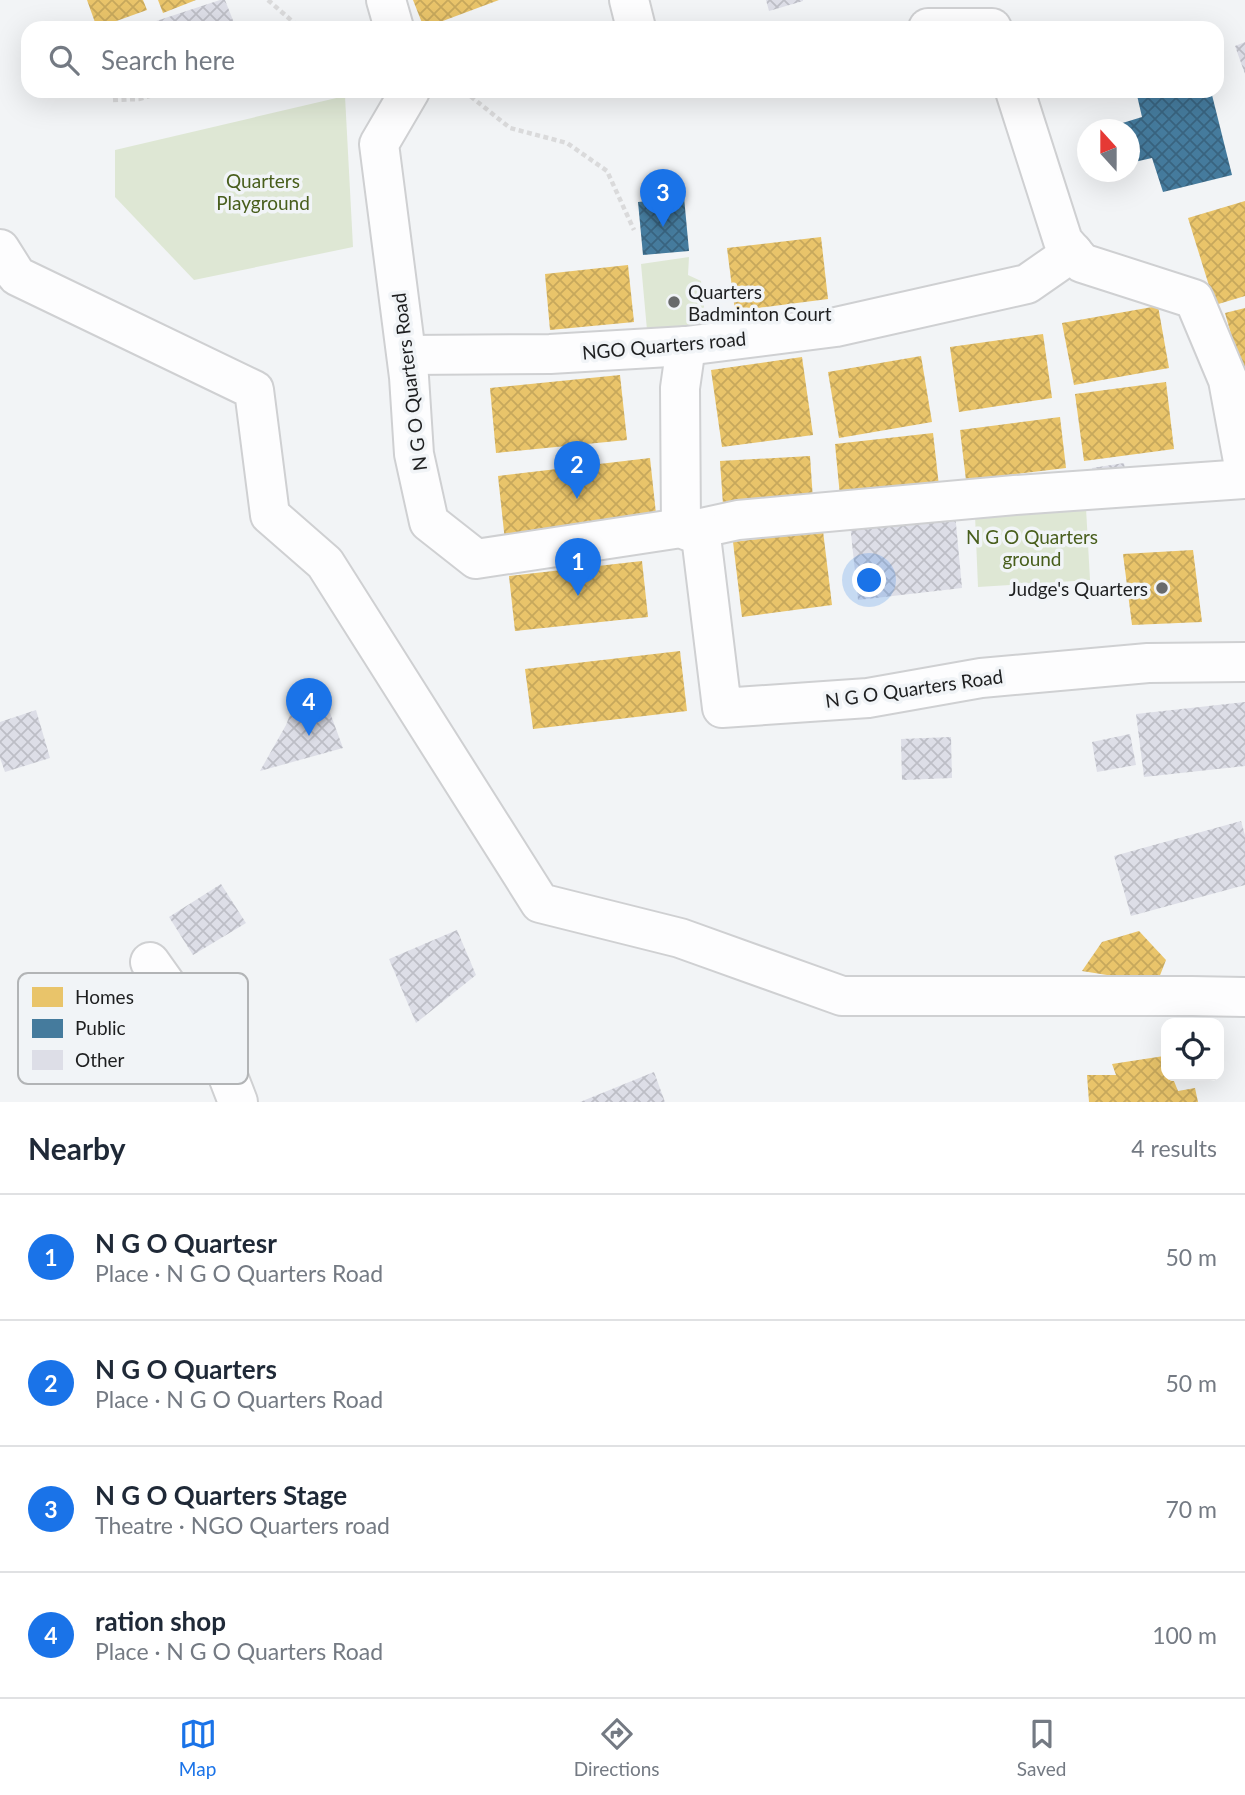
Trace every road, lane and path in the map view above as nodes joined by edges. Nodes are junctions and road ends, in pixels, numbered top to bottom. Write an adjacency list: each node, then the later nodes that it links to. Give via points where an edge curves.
1 (268, 0): 4 (path)
2 (386, 0): 5 (street)
3 (629, 0): 6 (street)
4 (292, 21)
5 (392, 21)
6 (634, 21)
7 (142, 98): 11 (path)
8 (406, 98): 16 (street, N G O Quarters Road, via 379,144)
9 (473, 98): 12 (path, via 510,128 567,143 607,171)
10 (1016, 98): 14 (street, via 1063,241)
11 (113, 100)
12 (634, 230)
13 (0, 249): 23 (street, via 17,276 254,390 270,515 325,563 540,903 680,938 842,996)
14 (1073, 252): 15 (street, NGO Quarters road, via 1027,284 836,327); 17 (street, via 1082,263 1194,299 1228,380)
15 (686, 346): 16 (street, NGO Quarters road, via 550,354); 19 (street, via 680,388)
16 (407, 355): 19 (street, N G O Quarters Road, via 414,454 429,522 476,558)
17 (1245, 472)
18 (1245, 480): 19 (street, N G O Quarters Road, via 945,501)
19 (690, 528): 20 (street, N G O Quarters Road, via 722,708 868,698 981,678 1148,663)
20 (1245, 662)
21 (150, 962): 22 (street)
22 (158, 973)
23 (1245, 997)
24 (231, 1084): 25 (street)
25 (238, 1102)

